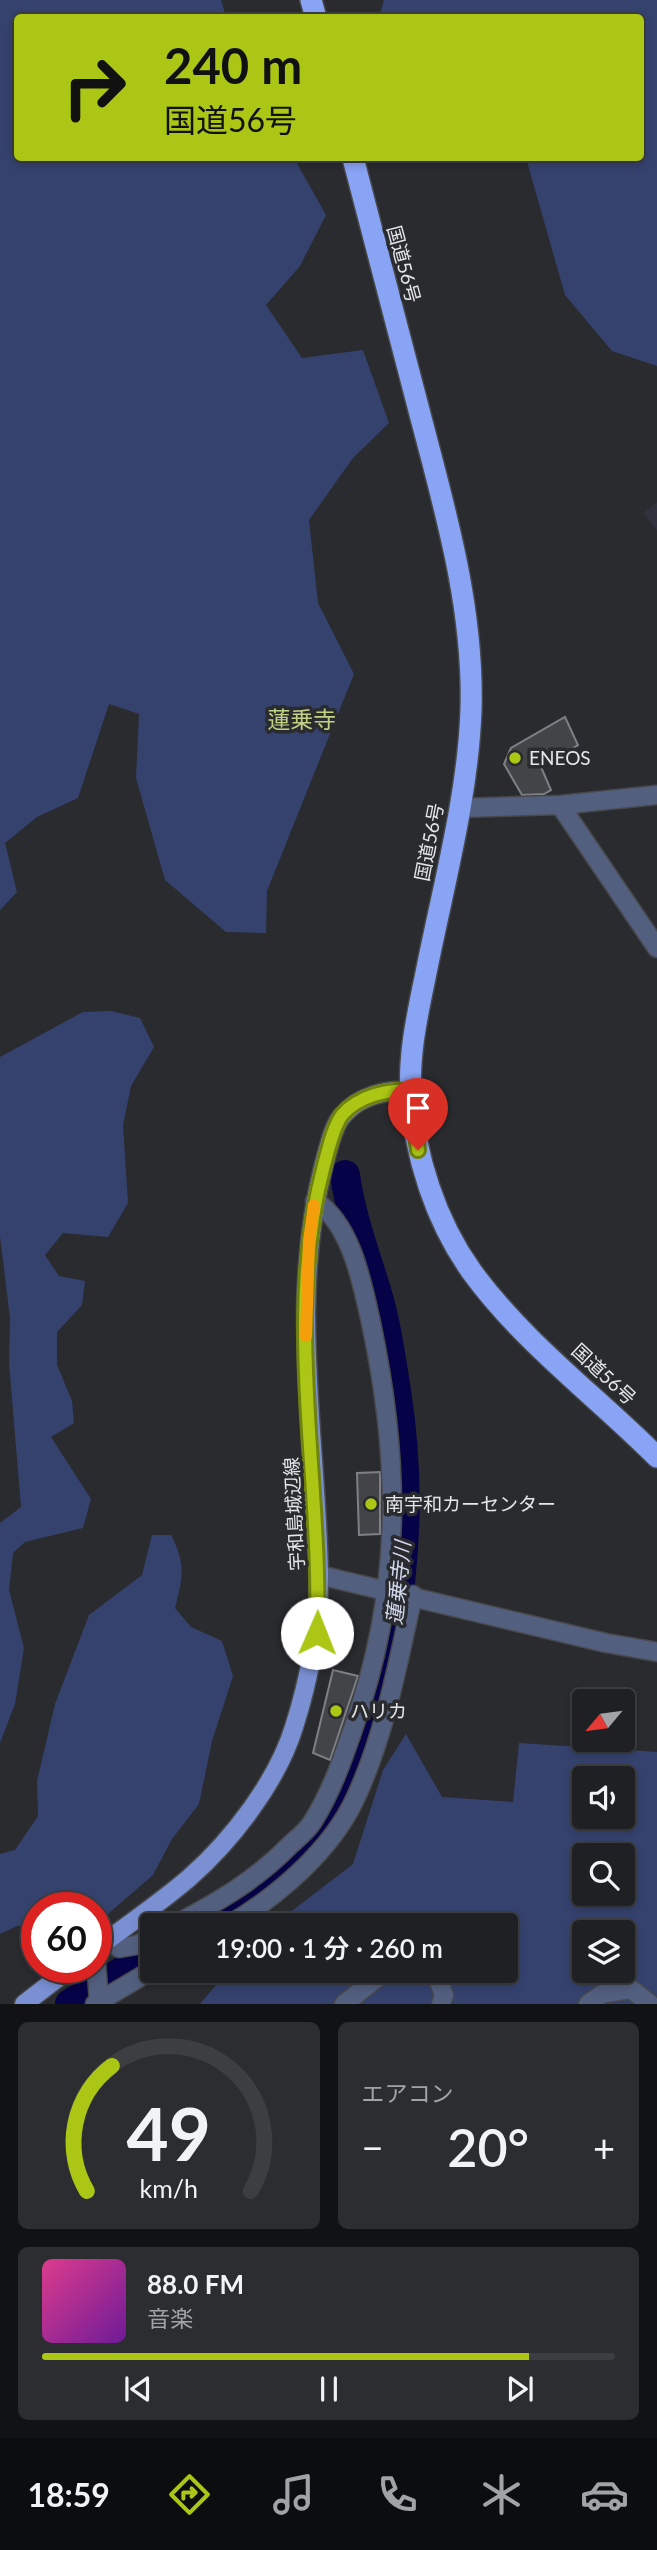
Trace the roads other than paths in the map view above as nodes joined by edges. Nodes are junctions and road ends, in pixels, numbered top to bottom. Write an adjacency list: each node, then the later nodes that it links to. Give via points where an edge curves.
1 (354, 161): 4 (highway, 国道56号, via 447,514 465,603 471,709)
2 (657, 795): 3 (street)
3 (560, 805): 4 (street); 5 (street)
4 (459, 808): 6 (highway, 国道56号, via 416,1025)
5 (657, 948)
6 (410, 1091): 7 (main road, 宇和島城辺線, via 372,1095 342,1115); 8 (highway, 国道56号, via 418,1150 435,1203 470,1269 512,1322)
7 (315, 1201): 9 (main road, 宇和島城辺線, via 305,1310); 10 (street, via 339,1224 364,1293 385,1390 392,1455 392,1563)
8 (657, 1457)
9 (319, 1575): 10 (street); 15 (main road, 宇和島城辺線, via 317,1633 307,1681 293,1730 271,1776 235,1829 189,1877)
10 (387, 1590): 11 (street); 13 (street, via 372,1675 337,1775 312,1824 267,1869)
11 (413, 1595): 12 (street, via 498,1619); 14 (street, via 394,1681 356,1799 304,1867)
12 (657, 1652)
13 (197, 1913)
14 (247, 1913)
15 (112, 1937)
16 (140, 1943): 17 (street)
17 (112, 1946)
18 (140, 1977): 24 (street)
19 (51, 1983): 25 (main road)
20 (96, 1983): 24 (street)
21 (371, 1983): 26 (street)
22 (440, 1983): 27 (street, via 444,1995)
23 (620, 1996): 28 (street, via 602,1994); 29 (street, via 631,1989)
24 (97, 2003)
25 (24, 2004)
26 (344, 2004)
27 (441, 2004)
28 (588, 2004)
29 (650, 2004)

